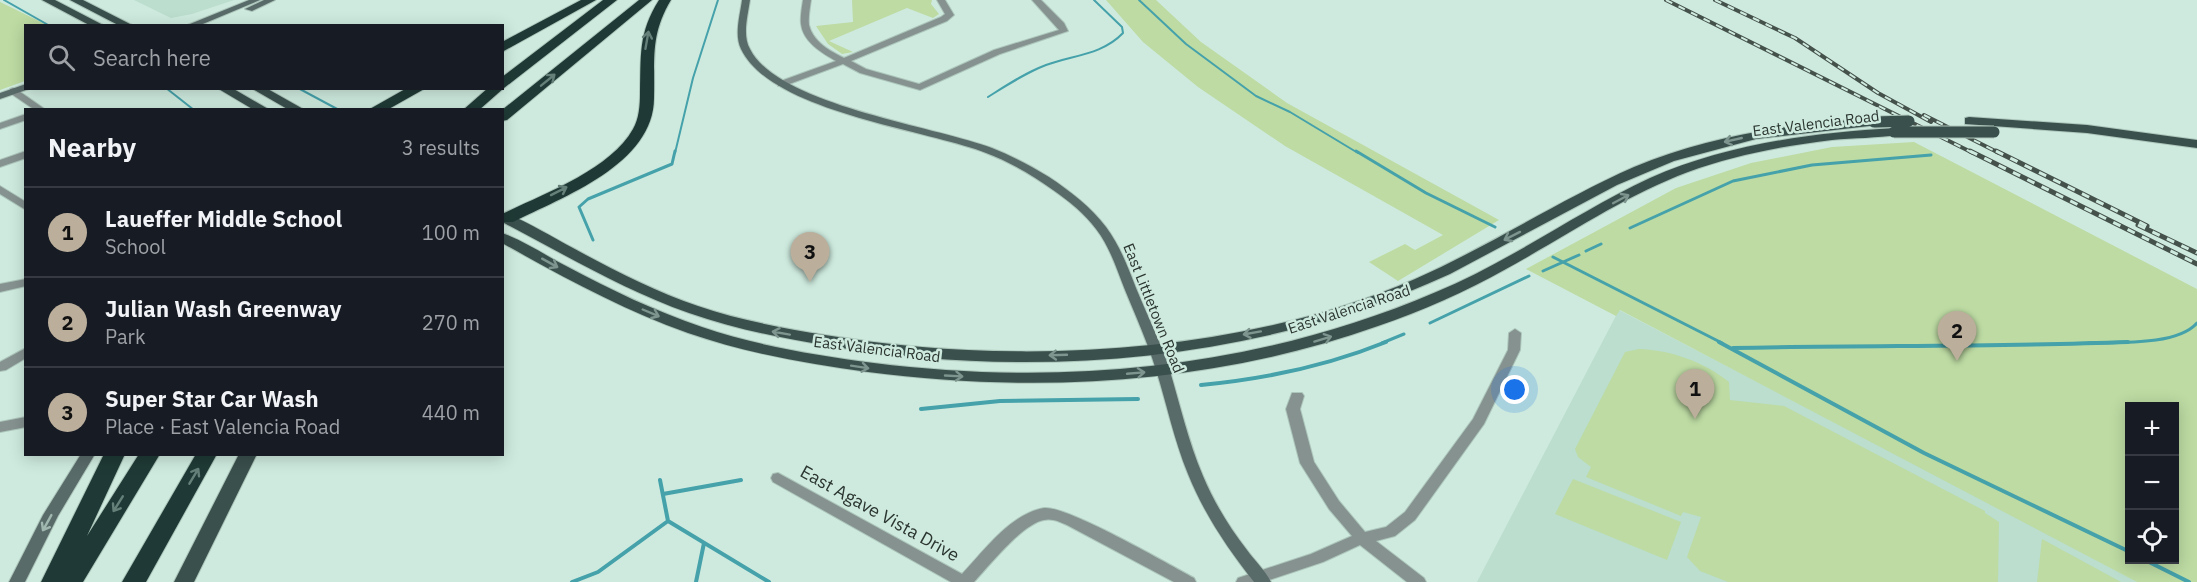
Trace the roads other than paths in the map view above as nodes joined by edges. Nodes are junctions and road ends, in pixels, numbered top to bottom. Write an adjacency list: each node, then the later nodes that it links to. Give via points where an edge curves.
1 (47, 0): 13 (main road)
2 (75, 0): 14 (main road)
3 (256, 0): 15 (street)
4 (271, 0): 16 (street)
5 (590, 0): 17 (highway)
6 (611, 0): 19 (highway)
7 (646, 0): 35 (highway, one-way to 7)
8 (665, 0): 44 (highway, one-way to 8, via 593,173 621,153 638,133 647,113 647,38)
9 (746, 0): 20 (street, East Littletown Road, via 742,20 746,51 756,66)
10 (807, 0): 18 (street, via 808,31 824,51)
11 (941, 0): 18 (street, via 950,15)
12 (1036, 0): 18 (street, via 1064,31 997,52 920,87)
13 (96, 24)
14 (125, 24)
15 (194, 24)
16 (211, 24)
17 (504, 47)
18 (842, 61): 20 (street)
19 (504, 82)
20 (781, 84): 49 (street, East Littletown Road, via 830,106 988,150 1053,185 1107,236)
21 (24, 88): 27 (street)
22 (216, 90): 30 (main road)
23 (226, 90): 31 (main road)
24 (260, 90): 32 (main road)
25 (414, 90): 33 (highway)
26 (495, 90): 34 (highway)
27 (13, 92): 28 (street); 29 (street)
28 (0, 96)
29 (39, 108)
30 (236, 108)
31 (260, 108)
32 (294, 108)
33 (379, 108)
34 (472, 108)
35 (504, 115)
36 (24, 118): 37 (street)
37 (0, 126)
38 (2197, 144): 49 (main road, East Valencia Road, one-way to 49, bridge, via 2087,129 1970,121 1874,122 1737,139 1681,154 1620,180 1393,294 1302,323)
39 (2197, 153): 52 (main road, East Valencia Road, one-way to 39, bridge, via 1278,351 1399,314 1449,292 1653,182 1712,160 1798,141 1894,132 1994,132 2107,140)
40 (24, 155): 41 (street)
41 (0, 164)
42 (0, 189): 43 (street)
43 (24, 206)
44 (504, 218): 49 (main road, East Valencia Road, one-way to 44, via 1030,356 972,354 855,346 772,331 693,309 655,293)
45 (504, 238): 52 (main road, East Valencia Road, one-way to 52, via 598,289 666,320 790,355 896,372 990,378)
46 (24, 282): 47 (street)
47 (0, 288)
48 (1515, 333): 62 (street, via 1514,350 1479,421 1410,516 1390,532)
49 (1155, 349): 52 (street, East Littletown Road)
50 (24, 353): 51 (street)
51 (1, 367)
52 (1163, 370): 63 (street, East Littletown Road, via 1188,458 1202,490)
53 (1297, 396): 62 (street, via 1293,409 1307,463 1334,505)
54 (24, 422): 55 (street)
55 (0, 427)
56 (87, 456): 64 (street, one-way to 64, via 51,514)
57 (114, 456): 65 (highway)
58 (149, 456): 66 (highway, one-way to 66)
59 (206, 456): 67 (highway, one-way to 59)
60 (247, 456): 68 (main road)
61 (778, 478): 69 (street, East Agave Vista Drive)
62 (1362, 538): 63 (street); 71 (street)
63 (1255, 580)
64 (17, 582)
65 (53, 582)
66 (70, 582)
67 (134, 582)
68 (184, 582)
69 (964, 582): 70 (street, via 1020,528 1036,517 1053,514 1072,520)
70 (1188, 582)
71 (1418, 582)

